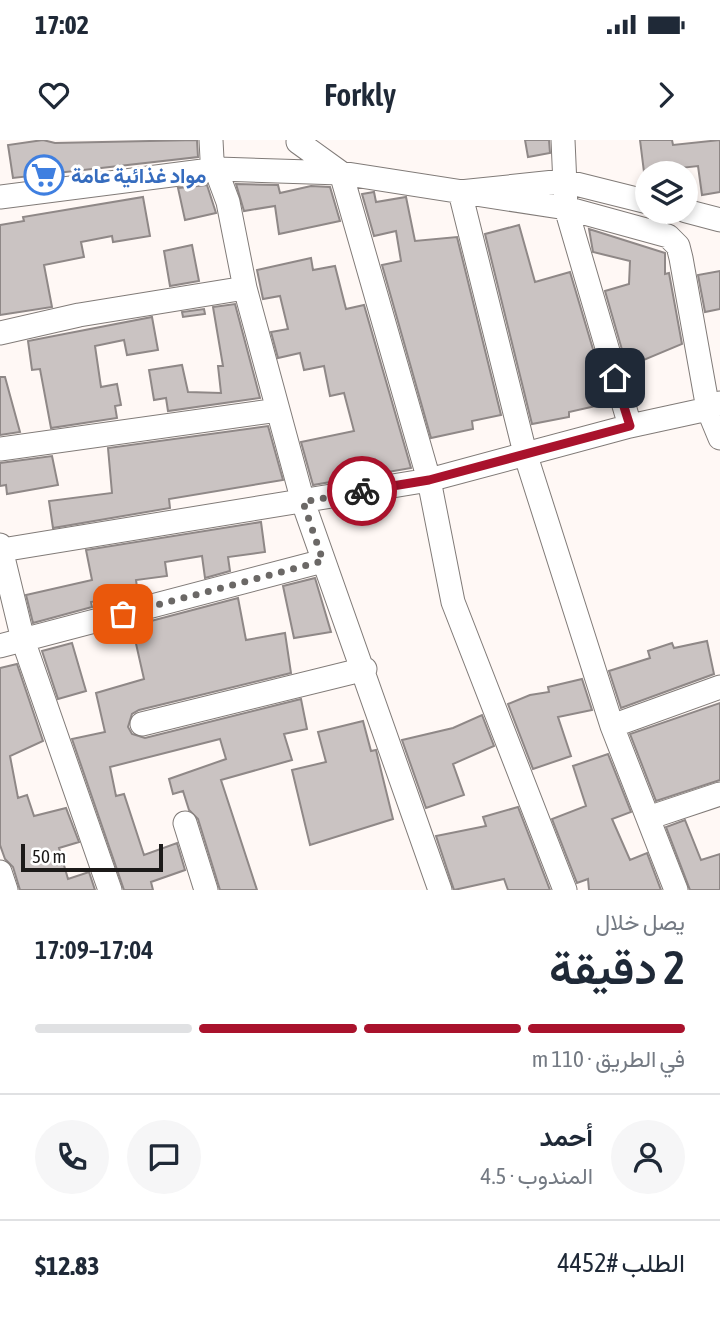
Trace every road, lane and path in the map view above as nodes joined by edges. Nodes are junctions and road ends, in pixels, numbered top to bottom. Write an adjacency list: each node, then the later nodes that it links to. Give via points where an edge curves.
1 (211, 140): 4 (street)
2 (563, 140): 6 (street)
3 (298, 142): 5 (street)
4 (218, 169): 5 (street); 8 (street); 15 (street)
5 (341, 173): 7 (street); 23 (street)
6 (564, 181): 7 (street); 10 (street); 12 (street)
7 (460, 192): 12 (street); 22 (street)
8 (38, 194): 9 (street); 11 (street)
9 (0, 197)
10 (635, 199)
11 (0, 205)
12 (566, 208): 17 (street, via 668,236 678,246); 19 (street)
13 (698, 214): 14 (street)
14 (720, 220)
15 (245, 288): 16 (street); 18 (street)
16 (0, 333)
17 (714, 406): 19 (street); 20 (street)
18 (278, 410): 21 (street); 24 (street)
19 (630, 426): 22 (street)
20 (720, 438)
21 (0, 449)
22 (525, 453): 23 (street); 32 (street)
23 (429, 480): 24 (street); 41 (street, via 453,602)
24 (303, 502): 25 (street); 26 (street)
25 (1, 547): 27 (street)
26 (323, 561): 27 (street); 29 (street)
27 (23, 640): 28 (street); 38 (street)
28 (0, 646)
29 (365, 669): 31 (street); 40 (street)
30 (720, 687): 32 (street)
31 (142, 724)
32 (612, 726): 34 (street)
33 (720, 794): 34 (street)
34 (648, 818): 42 (street)
35 (185, 822): 39 (street)
36 (0, 872): 37 (street)
37 (6, 890)
38 (110, 890)
39 (206, 890)
40 (440, 890)
41 (565, 890)
42 (676, 890)

